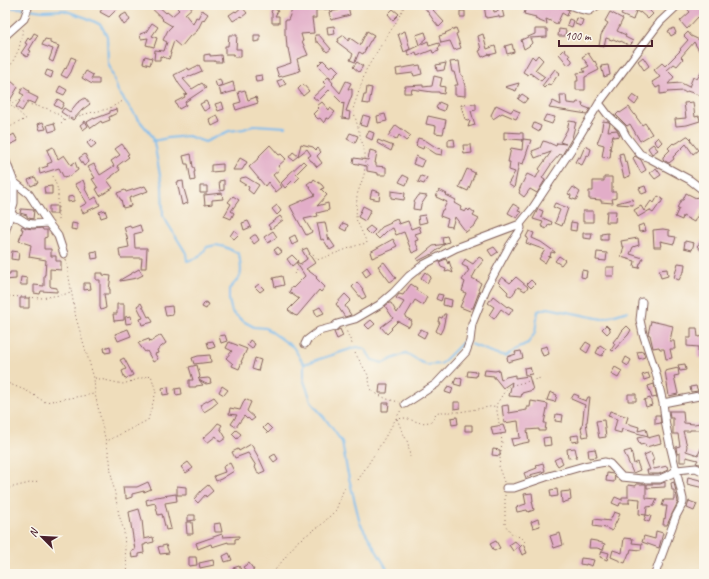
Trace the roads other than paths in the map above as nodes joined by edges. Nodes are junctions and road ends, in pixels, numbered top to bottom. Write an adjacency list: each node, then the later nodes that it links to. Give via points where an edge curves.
1 (29, 5): 5 (street, via 24,19)
2 (569, 5): 3 (street, via 589,11)
3 (598, 5)
4 (678, 5): 6 (street, via 660,22)
5 (5, 36)
6 (599, 103): 9 (street, via 622,128 640,154 690,180); 12 (street, via 532,210)
7 (5, 159): 8 (street)
8 (14, 182): 10 (street, via 14,203); 11 (street, via 29,194)
9 (704, 192)
10 (11, 213): 11 (street, via 27,223); 13 (street)
11 (48, 223): 14 (street, via 57,234)
12 (520, 224): 16 (street, via 456,248 423,265 379,304 355,319 319,331); 19 (street, via 520,232 486,289 472,324 466,352 436,384)
13 (5, 232)
14 (64, 254)
15 (642, 302): 18 (street, via 640,320)
16 (305, 344)
17 (704, 395): 18 (street)
18 (663, 403): 20 (street)
19 (405, 404)
20 (677, 470): 21 (street); 22 (street, via 658,479 626,478 620,476 605,462 514,488); 23 (street, via 683,503)
21 (704, 470)
22 (506, 488)
23 (655, 574)

